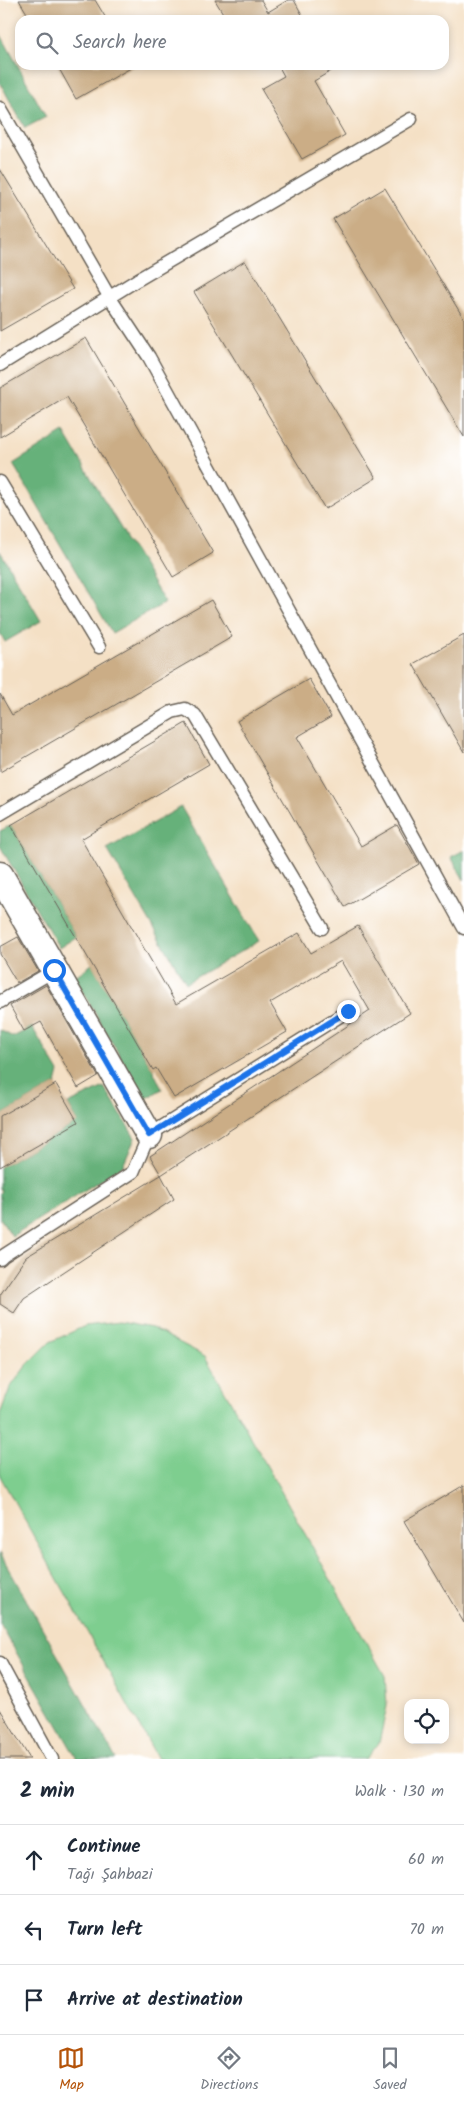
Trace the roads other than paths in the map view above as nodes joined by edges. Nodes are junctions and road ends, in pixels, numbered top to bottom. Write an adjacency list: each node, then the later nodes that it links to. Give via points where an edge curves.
1 (0, 108): 3 (lane)
2 (410, 119): 3 (lane)
3 (110, 298): 4 (lane); 10 (lane, via 154,366)
4 (0, 365)
5 (0, 482): 6 (lane)
6 (99, 647)
7 (0, 814): 9 (lane, via 172,712 185,709 195,715)
8 (0, 875): 11 (street)
9 (322, 928)
10 (464, 928)
11 (54, 970): 12 (lane); 14 (street)
12 (0, 1002)
13 (348, 1011): 14 (lane)
14 (149, 1135): 15 (lane, via 133,1172)
15 (1, 1255)
16 (0, 1663): 17 (lane)
17 (52, 1759)

